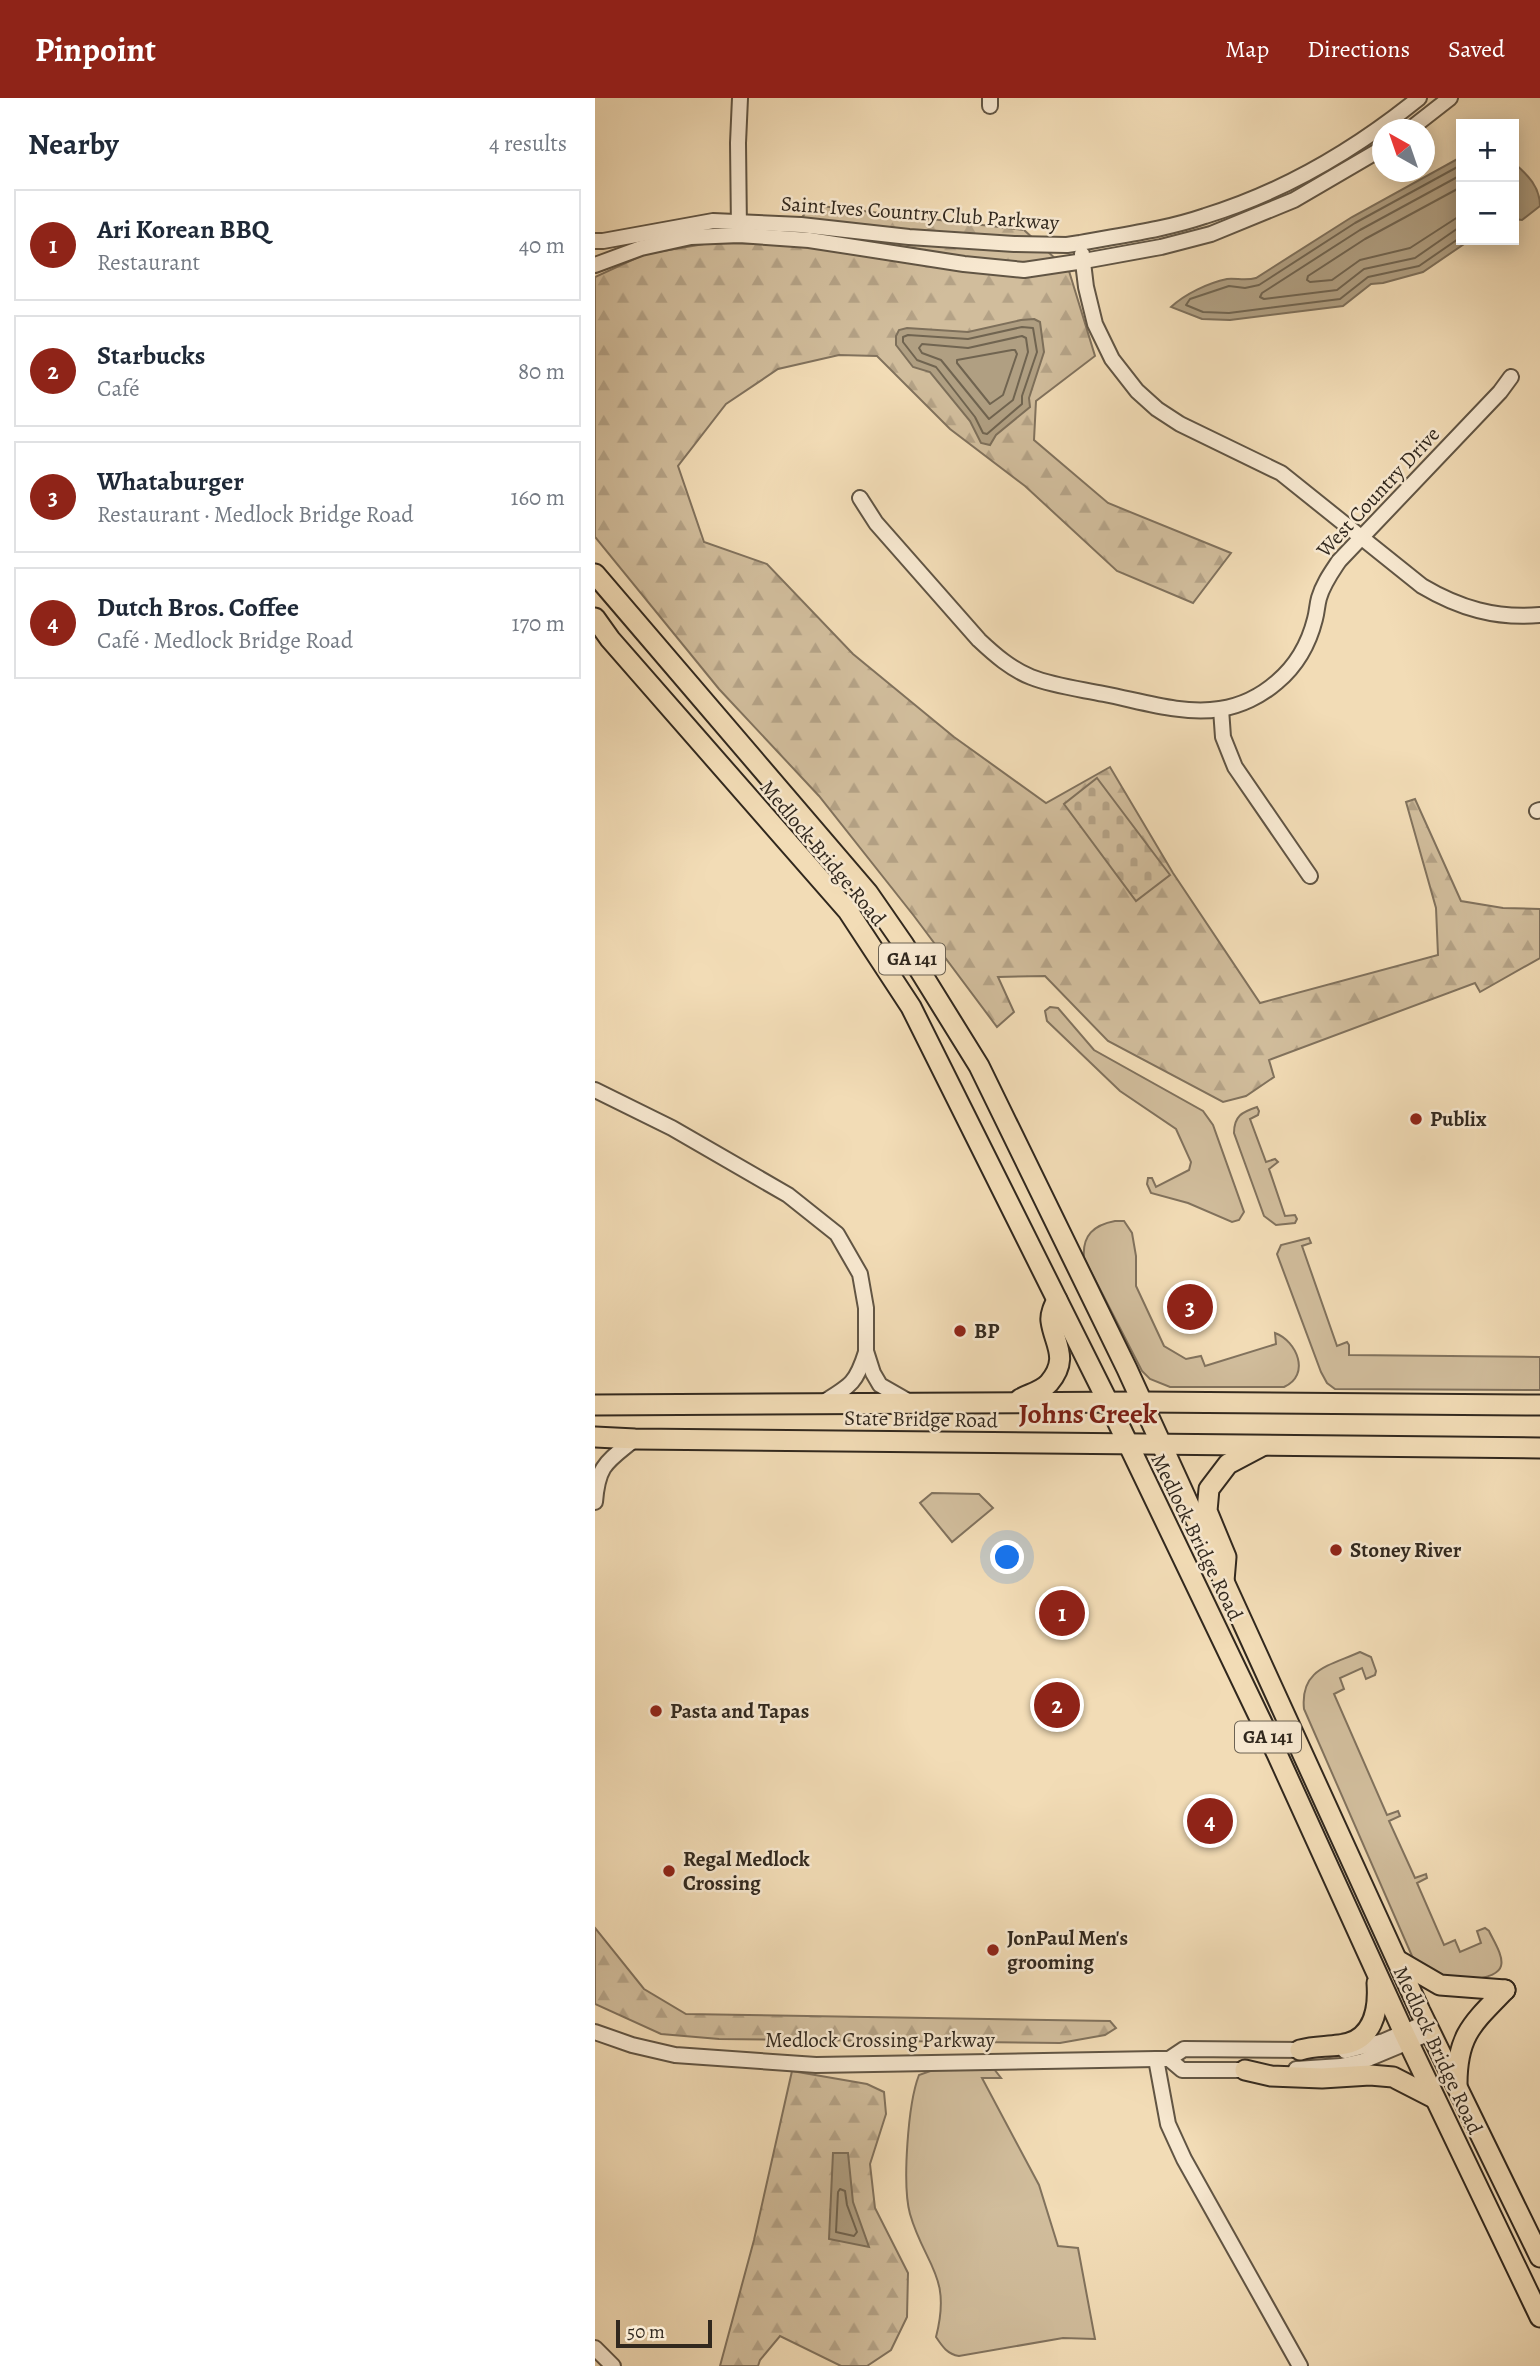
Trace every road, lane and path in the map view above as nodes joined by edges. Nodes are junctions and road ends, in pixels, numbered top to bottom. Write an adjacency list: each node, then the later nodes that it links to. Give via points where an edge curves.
1 (740, 98): 6 (street)
2 (1419, 98): 8 (street, Saint Ives Country Club Parkway, via 1330,160 1272,191 1162,228)
3 (1450, 98): 4 (street)
4 (1423, 119)
5 (1372, 154): 9 (street, Saint Ives Country Club Parkway, via 1294,200 1211,234)
6 (739, 229): 7 (street, Saint Ives Country Club Parkway, via 713,221); 8 (street, Saint Ives Country Club Parkway, via 801,225 909,237); 9 (street, Saint Ives Country Club Parkway, via 1024,270); 10 (street, Saint Ives Country Club Parkway, via 641,248)
7 (595, 241)
8 (1080, 243): 9 (street)
9 (1084, 261): 13 (street, via 1095,324 1112,359 1137,391 1179,424 1281,473)
10 (595, 265)
11 (1511, 377): 13 (street, West Country Drive)
12 (860, 498): 17 (street, West Country Drive, via 876,523 979,640 1013,668 1049,683 1176,708)
13 (1361, 537): 15 (street, via 1442,598 1487,613); 17 (street, West Country Drive, via 1327,578 1310,636 1291,667 1260,694)
14 (595, 574): 24 (highway, Medlock Bridge Road / GA 141, via 868,893 904,945 979,1066)
15 (1540, 615)
16 (595, 618): 20 (highway, Medlock Bridge Road / GA 141, via 848,911 911,1007)
17 (1221, 709): 18 (street, via 1223,737 1235,767)
18 (1310, 876)
19 (595, 1090): 21 (street, via 788,1195 837,1234 859,1274 866,1308)
20 (1057, 1300): 22 (highway, via 1050,1319 1060,1349 1054,1374 1042,1390); 23 (highway, Medlock Bridge Road / GA 141)
21 (866, 1351): 25 (street, via 880,1385); 26 (street, via 851,1385)
22 (1014, 1402): 23 (highway, State Bridge Road); 25 (highway, State Bridge Road)
23 (1108, 1402): 24 (highway, State Bridge Road); 31 (highway, Medlock Bridge Road / GA 141)
24 (1142, 1402): 28 (highway, State Bridge Road); 32 (highway, Medlock Bridge Road / GA 141)
25 (913, 1403): 26 (highway, State Bridge Road)
26 (822, 1404): 27 (highway, State Bridge Road)
27 (595, 1405)
28 (1540, 1405)
29 (595, 1437): 30 (highway, State Bridge Road)
30 (635, 1439): 31 (highway, State Bridge Road); 35 (street, via 605,1463)
31 (1127, 1444): 32 (highway, State Bridge Road); 38 (highway, Medlock Bridge Road / GA 141, via 1277,1754)
32 (1160, 1444): 33 (highway, State Bridge Road); 36 (highway, Medlock Bridge Road / GA 141)
33 (1265, 1445): 34 (highway, State Bridge Road); 36 (highway, via 1228,1464 1209,1489 1207,1511 1226,1557)
34 (1540, 1448)
35 (595, 1502)
36 (1224, 1586): 37 (highway, Medlock Bridge Road / GA 141)
37 (1396, 1959): 39 (highway, Medlock Bridge Road / GA 141); 45 (highway, via 1440,1985 1505,1990 1474,2021 1460,2048)
38 (1377, 1975): 41 (highway, Medlock Bridge Road / GA 141); 42 (highway, via 1376,2015 1361,2036 1347,2044)
39 (1428, 2028): 41 (street, Medlock Crossing Parkway); 45 (highway, Medlock Bridge Road / GA 141)
40 (595, 2032): 43 (street, Medlock Crossing Parkway, via 675,2055 816,2065)
41 (1406, 2037): 42 (street, Medlock Crossing Parkway, via 1344,2051); 44 (street, Medlock Crossing Parkway, via 1363,2061 1341,2066); 46 (highway, Medlock Bridge Road / GA 141)
42 (1300, 2050): 43 (street, Medlock Crossing Parkway, via 1184,2049)
43 (1162, 2059): 44 (street, Medlock Crossing Parkway, via 1182,2070); 51 (street, via 1168,2124)
44 (1245, 2070): 46 (highway, via 1271,2076 1393,2077)
45 (1457, 2087): 47 (highway, Medlock Bridge Road / GA 141)
46 (1435, 2098): 48 (highway, Medlock Bridge Road / GA 141)
47 (1540, 2257)
48 (1540, 2316)
49 (595, 2348): 50 (street)
50 (613, 2366)
51 (1300, 2366)

